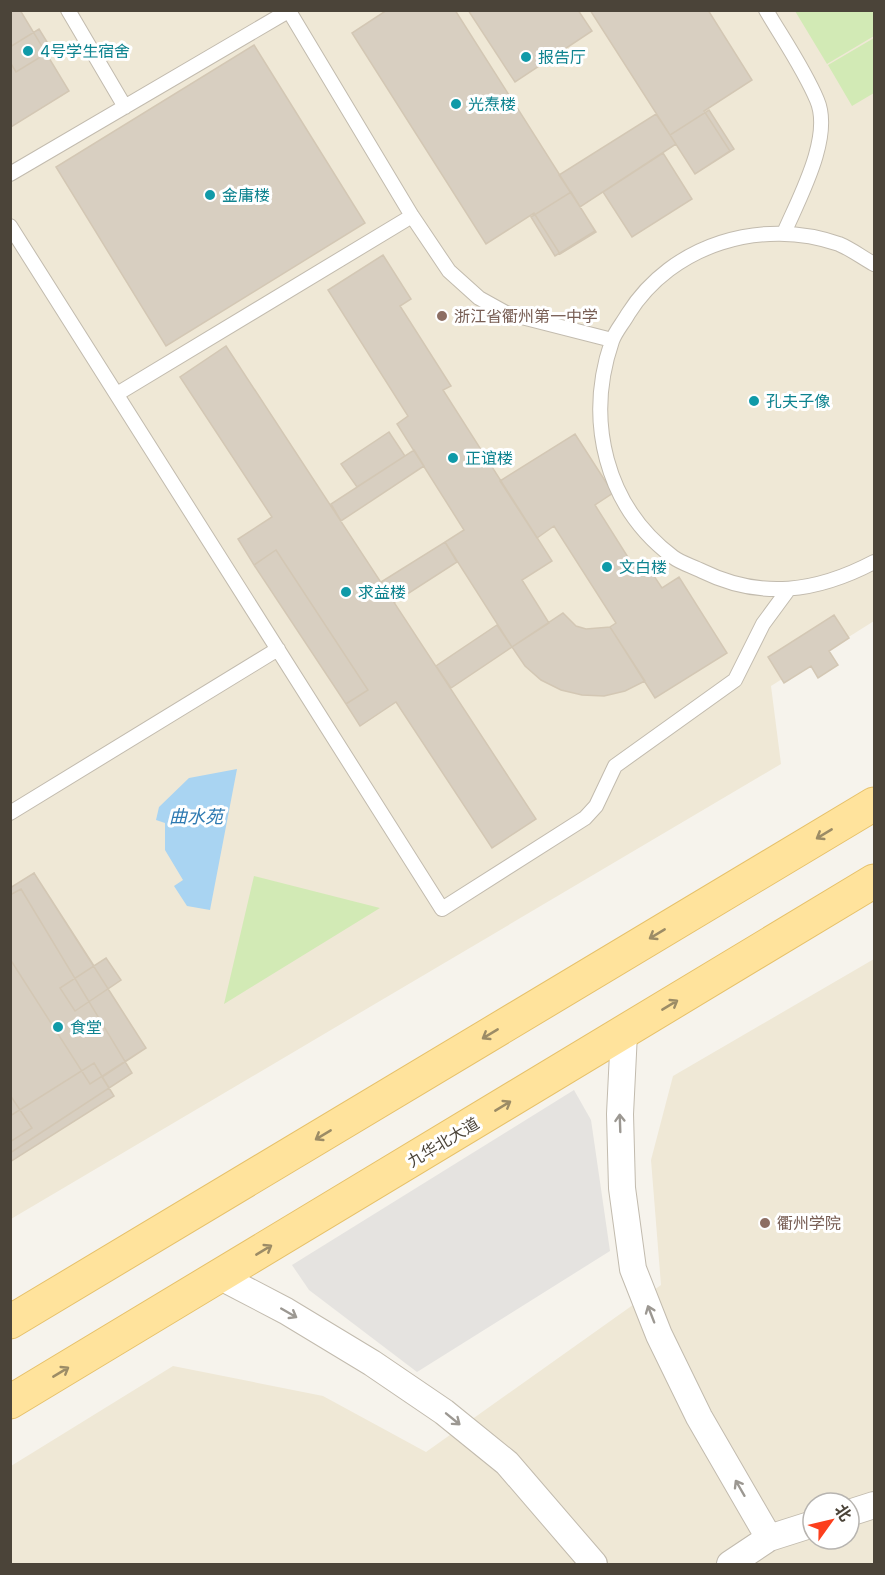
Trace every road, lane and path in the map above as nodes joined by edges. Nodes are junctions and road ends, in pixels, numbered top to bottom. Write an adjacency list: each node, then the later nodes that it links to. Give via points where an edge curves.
1 (68, 10): 4 (lane)
2 (766, 10): 8 (lane, via 818,101 821,129 814,159)
3 (289, 11): 4 (lane); 6 (lane)
4 (125, 107): 5 (lane)
5 (10, 174)
6 (412, 216): 10 (lane, via 449,271 479,298 506,312); 11 (lane)
7 (10, 226): 11 (lane)
8 (784, 232): 9 (lane, via 840,244); 10 (lane, via 731,238 682,259 641,294)
9 (874, 264)
10 (612, 340): 13 (lane, via 598,399 604,459 631,514 673,557 728,584)
11 (117, 394): 14 (lane)
12 (874, 562): 13 (lane, via 833,581)
13 (788, 590): 14 (lane, via 763,624 735,680 615,766 596,806 585,818 442,909)
14 (278, 649): 16 (lane)
15 (874, 804): 20 (main road, one-way to 20)
16 (10, 813)
17 (874, 881): 18 (main road, 九华北大道, one-way to 17)
18 (624, 1033): 19 (main road, 九华北大道, one-way to 18); 23 (street, one-way to 18, via 699,1418 633,1269 622,1188)
19 (219, 1276): 21 (main road, 九华北大道, one-way to 19); 24 (street, one-way to 24, via 324,1334 444,1412 507,1463)
20 (10, 1322)
21 (10, 1402)
22 (801, 1528): 23 (street)
23 (769, 1538): 25 (street)
24 (594, 1564)
25 (730, 1564)

